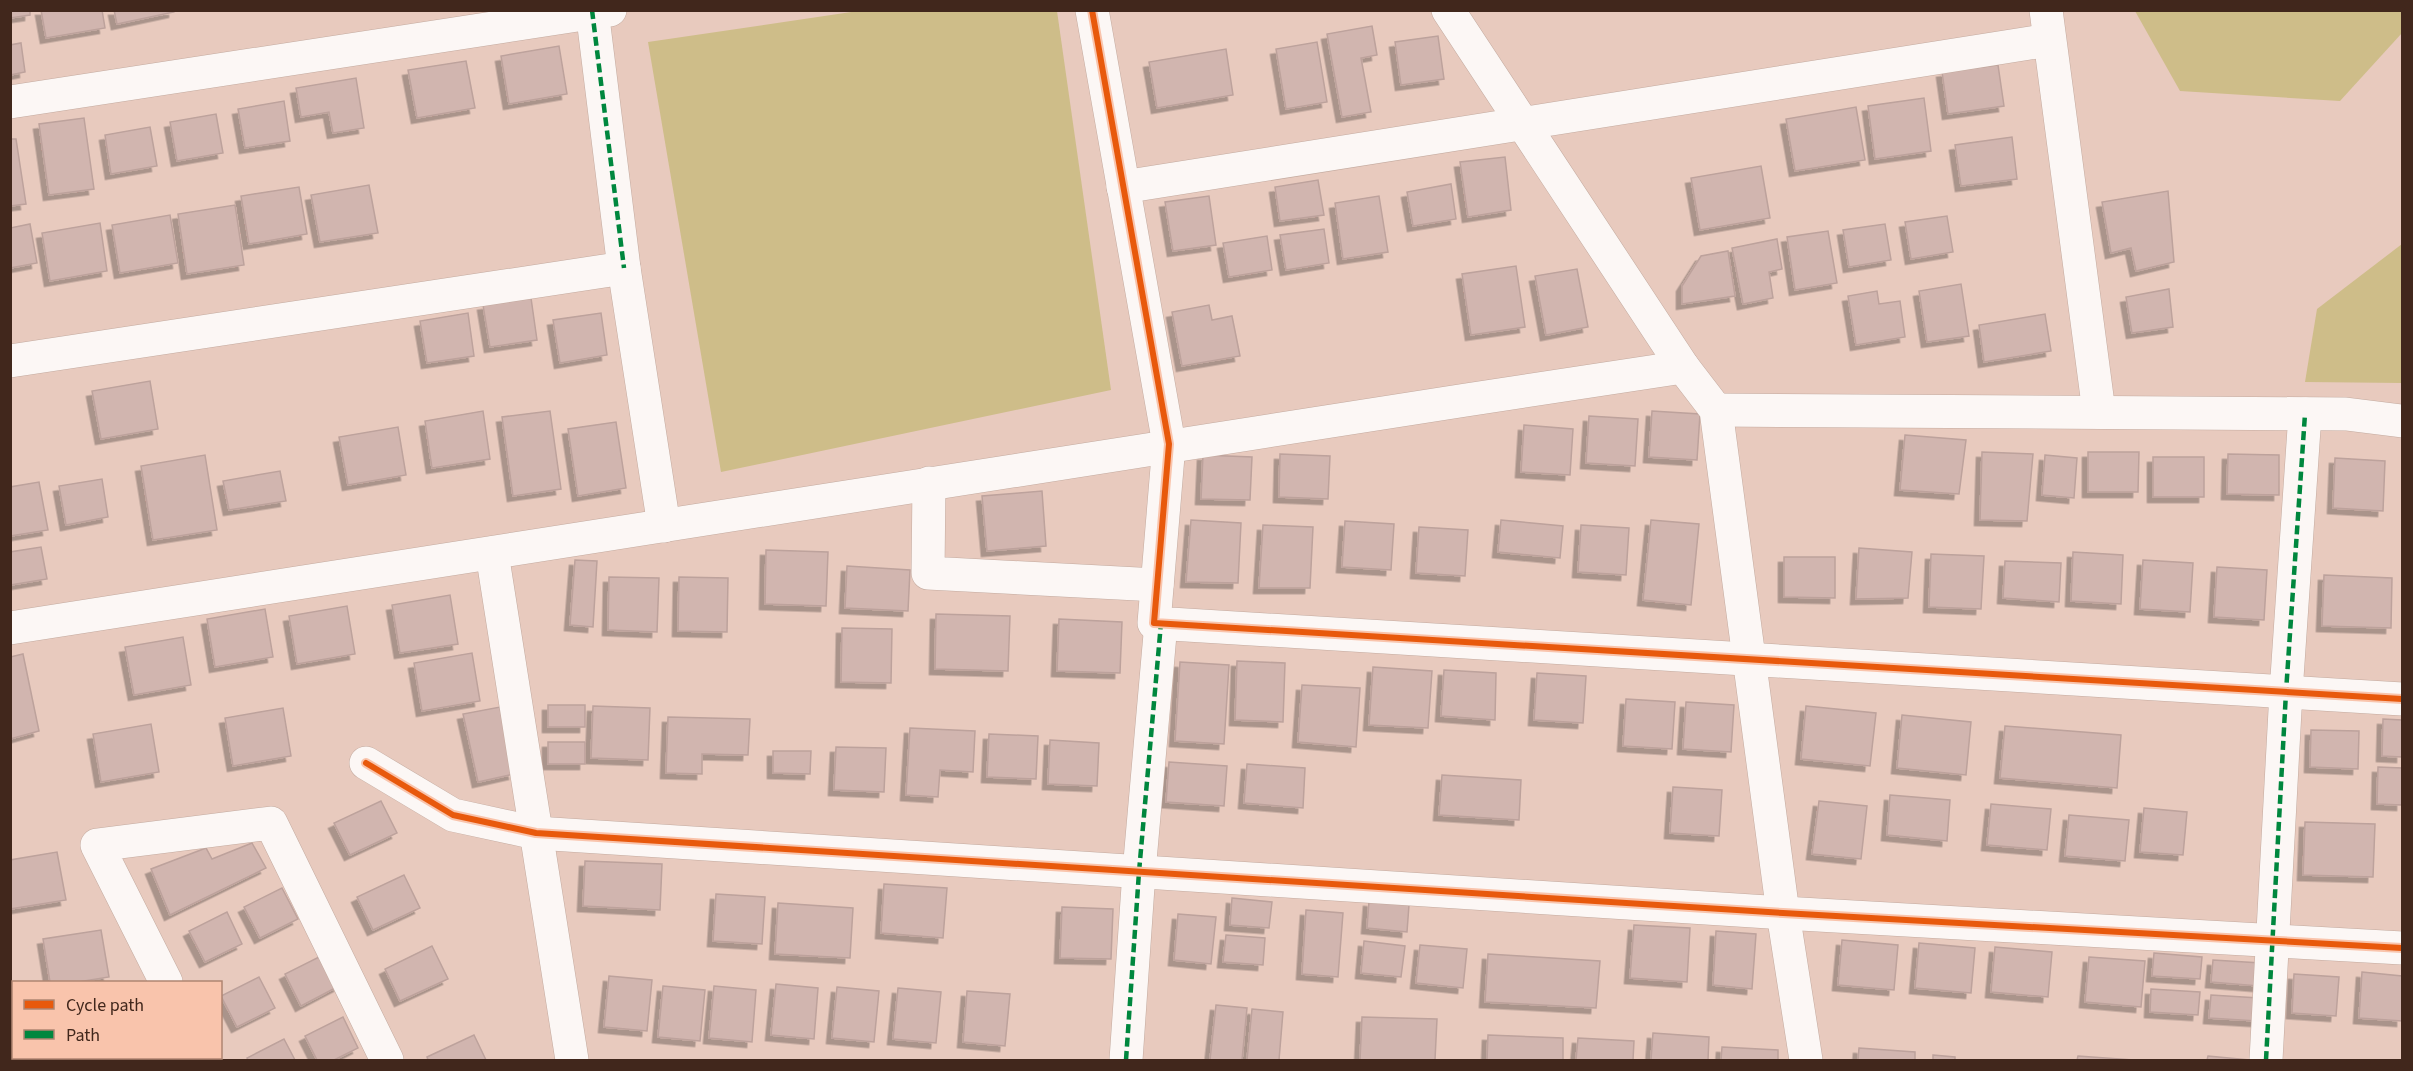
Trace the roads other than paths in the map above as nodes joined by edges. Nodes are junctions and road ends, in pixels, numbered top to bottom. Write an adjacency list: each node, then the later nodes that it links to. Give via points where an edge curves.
1 (1092, 10): 7 (street)
2 (1448, 10): 6 (street)
3 (598, 11): 5 (street); 8 (street)
4 (2048, 25): 6 (street); 12 (street)
5 (10, 102)
6 (1522, 124): 7 (street); 10 (street)
7 (1123, 187): 15 (street)
8 (624, 268): 9 (street); 17 (street)
9 (10, 361)
10 (1683, 367): 11 (street); 15 (street)
11 (1716, 410): 12 (street); 22 (street)
12 (2099, 412): 13 (street)
13 (2305, 414): 14 (street); 23 (street)
14 (2403, 421)
15 (1169, 444): 16 (street); 19 (street)
16 (929, 483): 17 (street); 19 (street, via 928,573)
17 (664, 526): 18 (street)
18 (492, 553): 21 (street); 26 (street)
19 (1157, 585): 20 (street, via 1154,623)
20 (1161, 623): 22 (street); 27 (street)
21 (10, 628)
22 (1749, 661): 23 (street); 28 (street)
23 (2286, 692): 24 (street); 29 (street)
24 (2403, 699)
25 (366, 763): 26 (street, via 453,815)
26 (536, 833): 27 (street); 33 (street)
27 (1139, 872): 28 (street); 34 (street)
28 (1783, 913): 29 (street); 35 (street)
29 (2272, 940): 30 (street); 36 (street)
30 (2403, 948)
31 (166, 981): 32 (street, via 98,845 271,823)
32 (387, 1060)
33 (572, 1060)
34 (1126, 1060)
35 (1806, 1060)
36 (2266, 1060)

